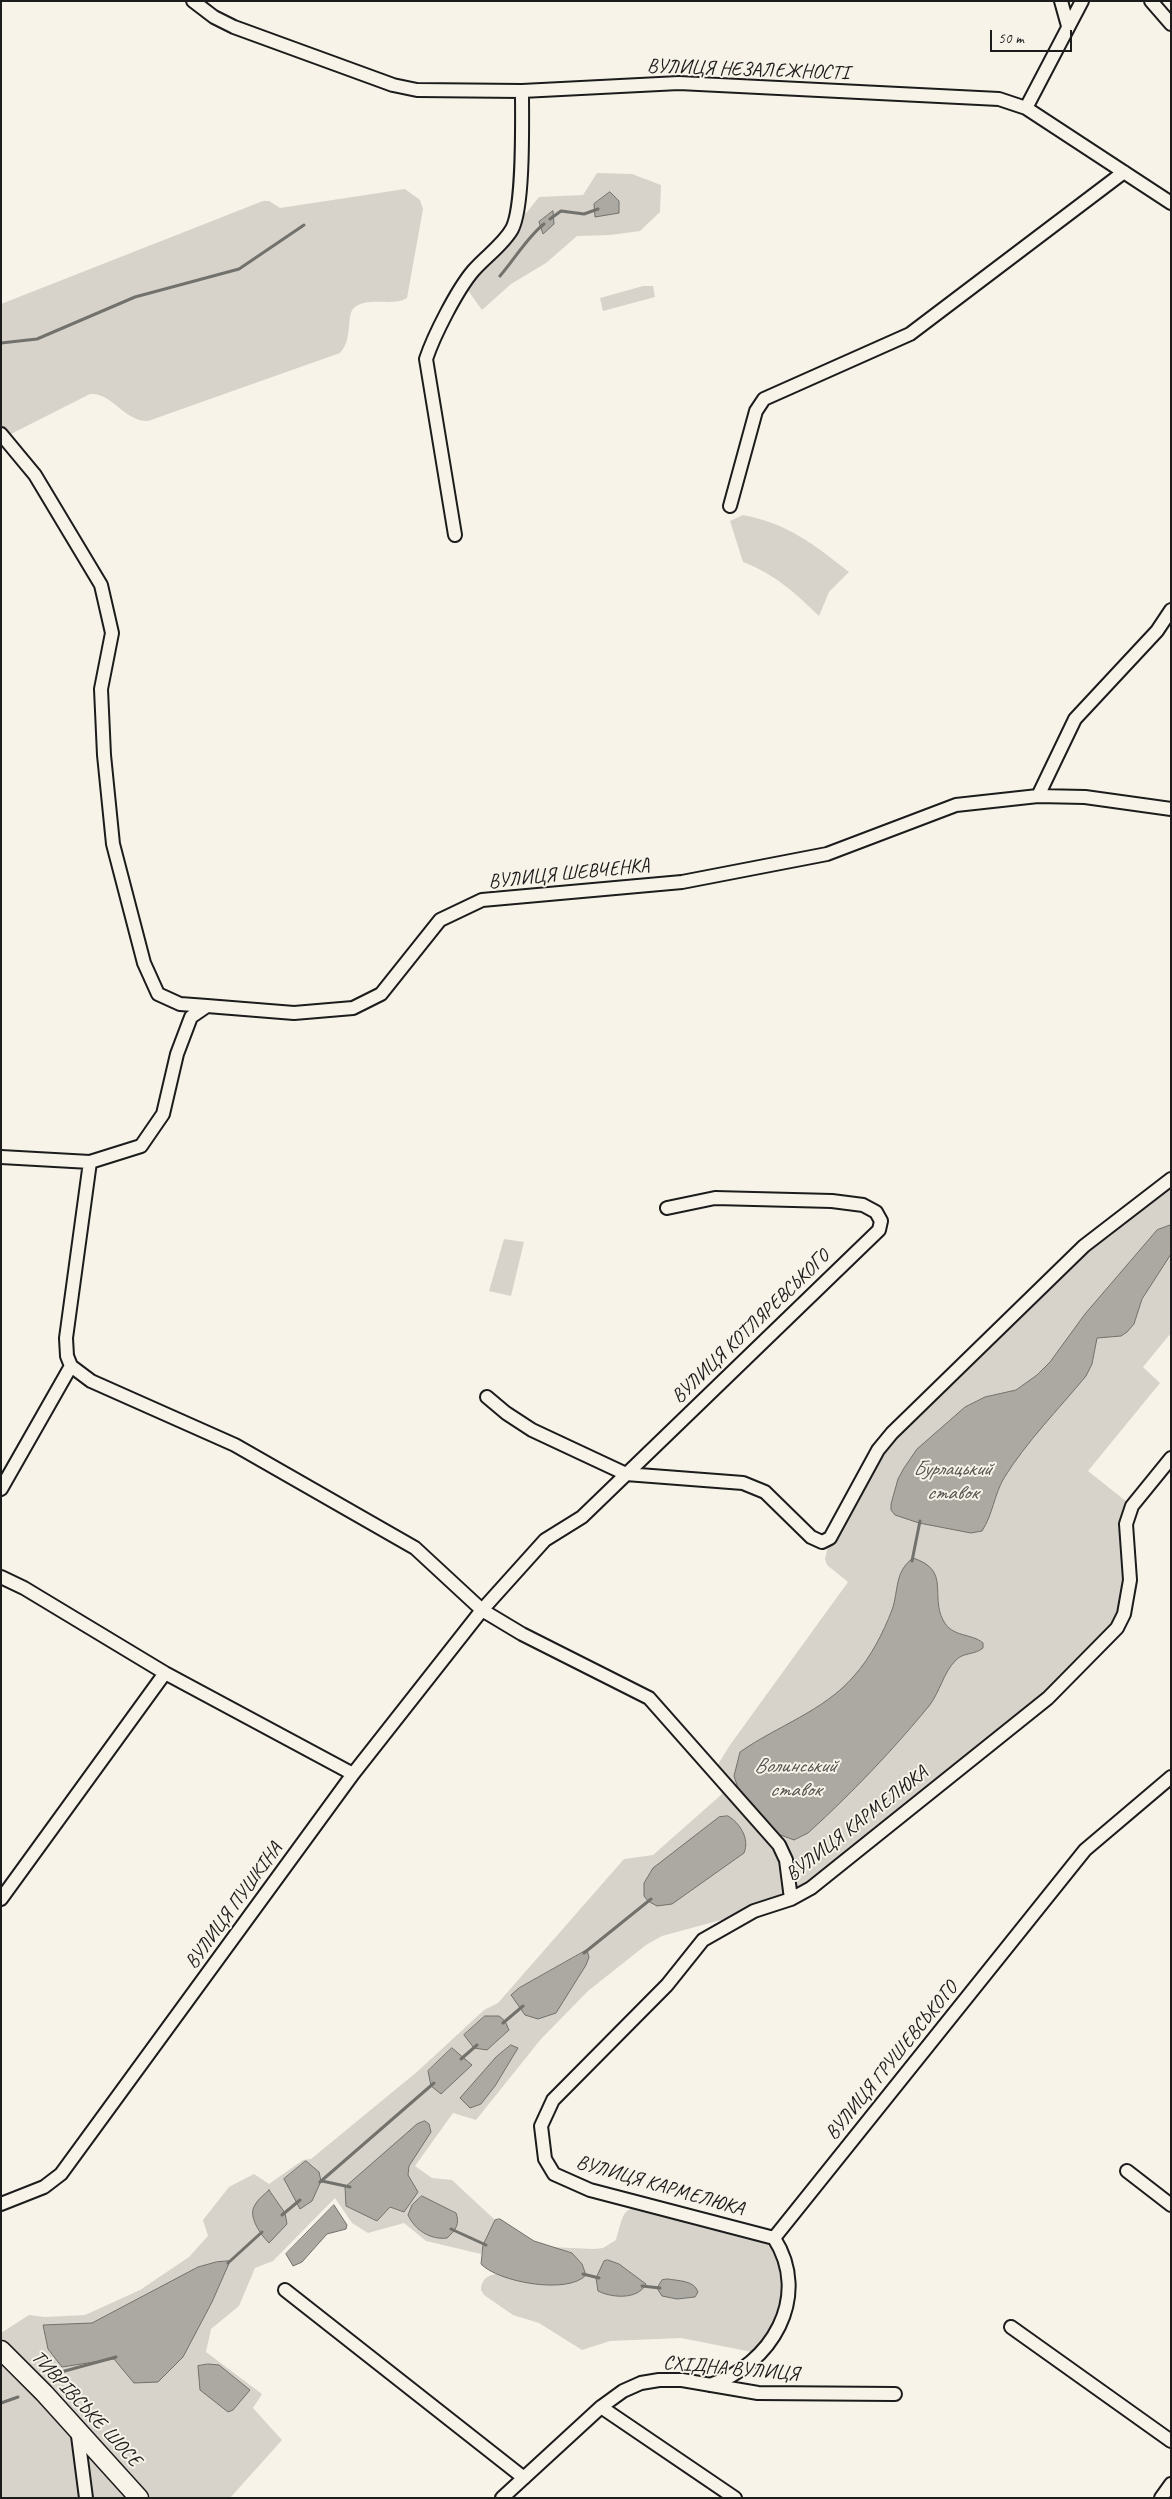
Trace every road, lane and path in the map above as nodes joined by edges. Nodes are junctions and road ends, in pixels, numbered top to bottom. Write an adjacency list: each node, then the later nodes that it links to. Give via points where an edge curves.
1 (193, 1): 7 (street, ВУЛИЦЯ НЕЗАЛЕЖНОСТІ, via 234,27 393,85 417,90)
2 (1061, 1): 6 (street)
3 (1082, 1): 6 (street)
4 (1151, 1): 5 (street)
5 (1171, 24)
6 (1068, 26): 8 (street)
7 (522, 92): 8 (street, ВУЛИЦЯ НЕЗАЛЕЖНОСТІ, via 679,82 999,99); 13 (street, via 517,218 512,230 472,272 432,339 426,359)
8 (1026, 108): 9 (street, ВУЛИЦЯ НЕЗАЛЕЖНОСТІ)
9 (1124, 172): 10 (street, ВУЛИЦЯ НЕЗАЛЕЖНОСТІ); 12 (street, via 910,334 764,399 756,412)
10 (1171, 203)
11 (1, 434): 17 (street, ВУЛИЦЯ ШЕВЧЕНКА, via 35,474 101,585 112,633 101,689 113,844 144,964 158,994 180,1004)
12 (730, 506)
13 (455, 535)
14 (1171, 610): 15 (street, via 1157,631 1075,719)
15 (1038, 796): 16 (street, ВУЛИЦЯ ШЕВЧЕНКА, via 1085,797); 17 (street, ВУЛИЦЯ ШЕВЧЕНКА, via 956,805 827,854 702,878 482,900 440,920 381,994 353,1008 294,1013)
16 (1171, 809)
17 (208, 1006): 19 (street, via 191,1017 177,1054 163,1114 141,1146)
18 (1, 1157): 19 (street)
19 (90, 1162): 22 (street, via 66,1338)
20 (1171, 1179): 25 (street, via 1084,1246 892,1433 878,1450 830,1538 822,1542 811,1537 765,1492 743,1483)
21 (667, 1208): 25 (street, ВУЛИЦЯ КОТЛЯРЕВСЬКОГО, via 715,1198 832,1201 864,1206 876,1212 881,1221 879,1230)
22 (71, 1366): 26 (street); 28 (street, via 91,1381 235,1445 415,1548)
23 (487, 1397): 25 (street, via 532,1430)
24 (1171, 1458): 33 (street, ВУЛИЦЯ КАРМЕЛЮКА, via 1128,1515 1130,1580 1118,1628 1048,1698 811,1888)
25 (626, 1474): 28 (street, ВУЛИЦЯ КОТЛЯРЕВСЬКОГО, via 582,1518 545,1540)
26 (1, 1489)
27 (1, 1577): 29 (street)
28 (482, 1610): 30 (street, ВУЛИЦЯ ПУШКІНА); 33 (street, via 522,1634 649,1698 779,1845 786,1860)
29 (165, 1673): 30 (street); 32 (street)
30 (353, 1774): 35 (street, ВУЛИЦЯ ПУШКІНА, via 61,2174 44,2187)
31 (1171, 1777): 37 (street, ВУЛИЦЯ ГРУШЕВСЬКОГО, via 1085,1850)
32 (1, 1899)
33 (791, 1899): 37 (street, ВУЛИЦЯ КАРМЕЛЮКА, via 754,1911 703,1940 667,1985 552,2100 541,2126 544,2159 554,2174 590,2190)
34 (1127, 2171): 36 (street)
35 (1, 2204)
36 (1171, 2205)
37 (774, 2238): 41 (street, via 783,2252 789,2281 782,2320 753,2361 726,2380)
38 (285, 2290): 46 (street)
39 (1011, 2327): 45 (street)
40 (1, 2350): 44 (main road, ТИВРІВСЬКЕ ШОСЕ)
41 (710, 2385): 42 (street, СХІДНА ВУЛИЦЯ, via 758,2393); 43 (street, СХІДНА ВУЛИЦЯ, via 667,2380 641,2383)
42 (895, 2394)
43 (601, 2407): 46 (street, СХІДНА ВУЛИЦЯ); 51 (street)
44 (77, 2428): 48 (street); 49 (main road, ТИВРІВСЬКЕ ШОСЕ)
45 (1171, 2441)
46 (524, 2478): 50 (street, СХІДНА ВУЛИЦЯ)
47 (1171, 2484): 52 (street)
48 (86, 2498)
49 (139, 2498)
50 (502, 2498)
51 (735, 2498)
52 (1161, 2498)

